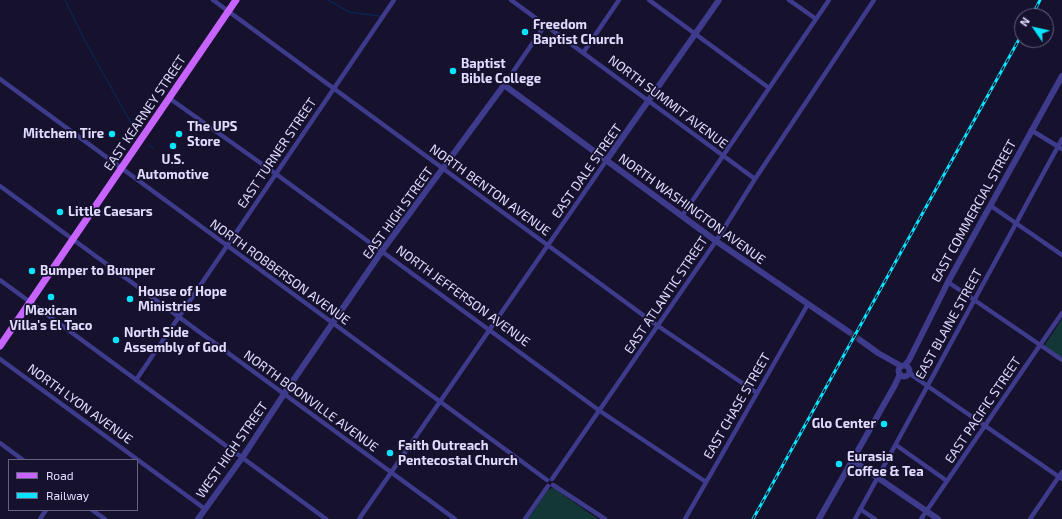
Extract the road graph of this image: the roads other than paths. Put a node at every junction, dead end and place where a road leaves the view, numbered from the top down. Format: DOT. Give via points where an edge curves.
graph roads {
  1 [pos="214,0"];
  2 [pos="236,0"];
  3 [pos="394,0"];
  4 [pos="511,0"];
  5 [pos="619,0"];
  6 [pos="649,0"];
  7 [pos="719,0"];
  8 [pos="789,0"];
  9 [pos="830,0"];
  10 [pos="874,0"];
  11 [pos="518,2"];
  12 [pos="229,11"];
  13 [pos="816,19"];
  14 [pos="545,25"];
  15 [pos="696,34"];
  16 [pos="583,53"];
  17 [pos="1062,76"];
  18 [pos="0,79"];
  19 [pos="1060,84"];
  20 [pos="504,85"];
  21 [pos="769,88"];
  22 [pos="334,89"];
  23 [pos="169,98"];
  24 [pos="649,101"];
  25 [pos="1032,130"];
  26 [pos="1062,139"];
  27 [pos="1060,148"];
  28 [pos="723,157"];
  29 [pos="606,161"];
  30 [pos="122,168"];
  31 [pos="443,169"];
  32 [pos="276,174"];
  33 [pos="755,179"];
  34 [pos="0,186"];
  35 [pos="991,206"];
  36 [pos="682,216"];
  37 [pos="1016,223"];
  38 [pos="73,239"];
  39 [pos="716,241"];
  40 [pos="227,246"];
  41 [pos="548,246"];
  42 [pos="382,252"];
  43 [pos="1062,255"];
  44 [pos="0,280"];
  45 [pos="948,282"];
  46 [pos="974,300"];
  47 [pos="30,302"];
  48 [pos="808,304"];
  49 [pos="1062,313"];
  50 [pos="178,317"];
  51 [pos="332,324"];
  52 [pos="658,326"];
  53 [pos="490,330"];
  54 [pos="849,332"];
  55 [pos="860,340"];
  56 [pos="1040,345"];
  57 [pos="0,346"];
  58 [pos="0,359"];
  59 [pos="1062,360"];
  60 [pos="904,371"];
  61 [pos="136,380"];
  62 [pos="927,386"];
  63 [pos="757,393"];
  64 [pos="284,394"];
  65 [pos="440,402"];
  66 [pos="600,411"];
  67 [pos="984,425"];
  68 [pos="0,443"];
  69 [pos="896,445"];
  70 [pos="242,458"];
  71 [pos="22,459"];
  72 [pos="137,459"];
  73 [pos="138,460"];
  74 [pos="852,460"];
  75 [pos="1062,472"];
  76 [pos="392,473"];
  77 [pos="878,477"];
  78 [pos="1060,478"];
  79 [pos="947,481"];
  80 [pos="706,482"];
  81 [pos="550,483"];
  82 [pos="205,509"];
  83 [pos="860,509"];
  84 [pos="93,511"];
  85 [pos="927,511"];
  86 [pos="105,519"];
  87 [pos="198,519"];
  88 [pos="326,519"];
  89 [pos="359,519"];
  90 [pos="455,519"];
  91 [pos="525,519"];
  92 [pos="603,519"];
  93 [pos="686,519"];
  94 [pos="819,519"];
  95 [pos="855,519"];
  96 [pos="875,519"];
  97 [pos="921,519"];
  98 [pos="938,519"];
  99 [pos="1030,519"];
  1 -- 12 [label="street, NORTH BENTON AVENUE"];
  2 -- 12 [label="main road, EAST KEARNEY STREET"];
  3 -- 22 [label="street, EAST TURNER STREET"];
  4 -- 11 [label="street, NORTH SUMMIT AVENUE"];
  5 -- 16 [label="street"];
  6 -- 15 [label="street"];
  7 -- 15 [label="street, EAST DALE STREET"];
  8 -- 13 [label="street"];
  9 -- 13 [label="street"];
  10 -- 33 [label="street, EAST ATLANTIC STREET"];
  11 -- 14 [label="street, NORTH SUMMIT AVENUE"];
  12 -- 22 [label="street, NORTH BENTON AVENUE"];
  12 -- 23 [label="main road, EAST KEARNEY STREET"];
  13 -- 21 [label="street"];
  14 -- 16 [label="street, NORTH SUMMIT AVENUE"];
  14 -- 20 [label="street, EAST HIGH STREET"];
  15 -- 21 [label="street"];
  15 -- 24 [label="street, EAST DALE STREET"];
  16 -- 24 [label="street, NORTH SUMMIT AVENUE"];
  17 -- 19 [label="street, EAST COMMERCIAL STREET"];
  18 -- 30 [label="street, NORTH ROBBERSON AVENUE"];
  19 -- 25 [label="street, EAST COMMERCIAL STREET"];
  20 -- 29 [label="street, NORTH WASHINGTON AVENUE"];
  20 -- 31 [label="street, EAST HIGH STREET"];
  21 -- 28 [label="street"];
  22 -- 31 [label="street, NORTH BENTON AVENUE"];
  22 -- 32 [label="street, EAST TURNER STREET"];
  23 -- 30 [label="main road, EAST KEARNEY STREET"];
  23 -- 32 [label="street, NORTH JEFFERSON AVENUE"];
  24 -- 28 [label="street, NORTH SUMMIT AVENUE"];
  24 -- 29 [label="street, EAST DALE STREET"];
  25 -- 27 [label="street"];
  25 -- 35 [label="street, EAST COMMERCIAL STREET"];
  26 -- 27 [label="street, EAST BLAINE STREET"];
  27 -- 37 [label="street, EAST BLAINE STREET"];
  28 -- 33 [label="street, NORTH SUMMIT AVENUE"];
  28 -- 36 [label="street"];
  29 -- 36 [label="street, NORTH WASHINGTON AVENUE"];
  29 -- 41 [label="street, EAST DALE STREET"];
  30 -- 38 [label="main road, EAST KEARNEY STREET"];
  30 -- 40 [label="street, NORTH ROBBERSON AVENUE"];
  31 -- 41 [label="street, NORTH BENTON AVENUE"];
  31 -- 42 [label="street, EAST HIGH STREET"];
  32 -- 40 [label="street, EAST TURNER STREET"];
  32 -- 42 [label="street, NORTH JEFFERSON AVENUE"];
  33 -- 39 [label="street, EAST ATLANTIC STREET"];
  34 -- 38 [label="street, NORTH BOONVILLE AVENUE"];
  35 -- 37 [label="street"];
  35 -- 45 [label="street, EAST COMMERCIAL STREET"];
  36 -- 39 [label="street, NORTH WASHINGTON AVENUE"];
  37 -- 43 [label="street"];
  37 -- 46 [label="street, EAST BLAINE STREET"];
  38 -- 47 [label="main road, EAST KEARNEY STREET"];
  38 -- 50 [label="street, NORTH BOONVILLE AVENUE"];
  39 -- 48 [label="street, NORTH WASHINGTON AVENUE"];
  39 -- 52 [label="street, EAST ATLANTIC STREET"];
  40 -- 50 [label="street, EAST TURNER STREET"];
  40 -- 51 [label="street, NORTH ROBBERSON AVENUE"];
  41 -- 52 [label="street, NORTH BENTON AVENUE"];
  41 -- 53 [label="street, EAST DALE STREET"];
  42 -- 51 [label="street, EAST HIGH STREET"];
  42 -- 53 [label="street, NORTH JEFFERSON AVENUE"];
  44 -- 47 [label="street"];
  45 -- 46 [label="street"];
  45 -- 60 [label="street, EAST COMMERCIAL STREET"];
  46 -- 56 [label="street"];
  46 -- 62 [label="street, EAST BLAINE STREET"];
  47 -- 57 [label="main road, EAST KEARNEY STREET"];
  47 -- 61 [label="street"];
  48 -- 54 [label="street, NORTH WASHINGTON AVENUE"];
  48 -- 63 [label="street, EAST CHASE STREET"];
  49 -- 56 [label="street, EAST PACIFIC STREET"];
  50 -- 61 [label="street, EAST TURNER STREET"];
  50 -- 64 [label="street, NORTH BOONVILLE AVENUE"];
  51 -- 64 [label="street, EAST HIGH STREET"];
  51 -- 65 [label="street, NORTH ROBBERSON AVENUE"];
  52 -- 63 [label="street, NORTH BENTON AVENUE"];
  52 -- 66 [label="street, EAST ATLANTIC STREET"];
  53 -- 65 [label="street, EAST DALE STREET"];
  53 -- 66 [label="street, NORTH JEFFERSON AVENUE"];
  55 -- 60 [label="street"];
  56 -- 59 [label="street"];
  56 -- 67 [label="street, EAST PACIFIC STREET"];
  58 -- 72 [label="street, NORTH LYON AVENUE"];
  60 -- 62 [label="street"];
  60 -- 74 [label="street, EAST COMMERCIAL STREET"];
  61 -- 70 [label="street"];
  62 -- 67 [label="street"];
  62 -- 69 [label="street, EAST BLAINE STREET"];
  63 -- 80 [label="street, EAST CHASE STREET"];
  64 -- 70 [label="street, WEST HIGH STREET"];
  64 -- 76 [label="street, NORTH BOONVILLE AVENUE"];
  65 -- 76 [label="street, EAST DALE STREET"];
  65 -- 81 [label="street, NORTH ROBBERSON AVENUE"];
  66 -- 80 [label="street, NORTH JEFFERSON AVENUE"];
  66 -- 81 [label="street, EAST ATLANTIC STREET"];
  67 -- 78 [label="street"];
  67 -- 79 [label="street, EAST PACIFIC STREET"];
  68 -- 71 [label="street"];
  69 -- 77 [label="street, EAST BLAINE STREET"];
  69 -- 79 [label="street"];
  70 -- 82 [label="street, WEST HIGH STREET"];
  70 -- 88 [label="street"];
  73 -- 82 [label="street, NORTH LYON AVENUE"];
  74 -- 77 [label="street"];
  74 -- 94 [label="street, EAST COMMERCIAL STREET"];
  75 -- 78 [label="street"];
  76 -- 89 [label="street, EAST DALE STREET"];
  76 -- 90 [label="street, NORTH BOONVILLE AVENUE"];
  77 -- 83 [label="street, EAST BLAINE STREET"];
  77 -- 85 [label="street"];
  78 -- 99 [label="street"];
  79 -- 85 [label="street, EAST PACIFIC STREET"];
  80 -- 93 [label="street, EAST CHASE STREET"];
  81 -- 91 [label="street, EAST ATLANTIC STREET"];
  81 -- 92 [label="street, NORTH ROBBERSON AVENUE"];
  82 -- 87 [label="street, WEST HIGH STREET"];
  83 -- 95 [label="street, EAST BLAINE STREET"];
  83 -- 96 [label="street"];
  84 -- 86 [label="street"];
  85 -- 97 [label="street, EAST PACIFIC STREET"];
  85 -- 98 [label="street"];
}
